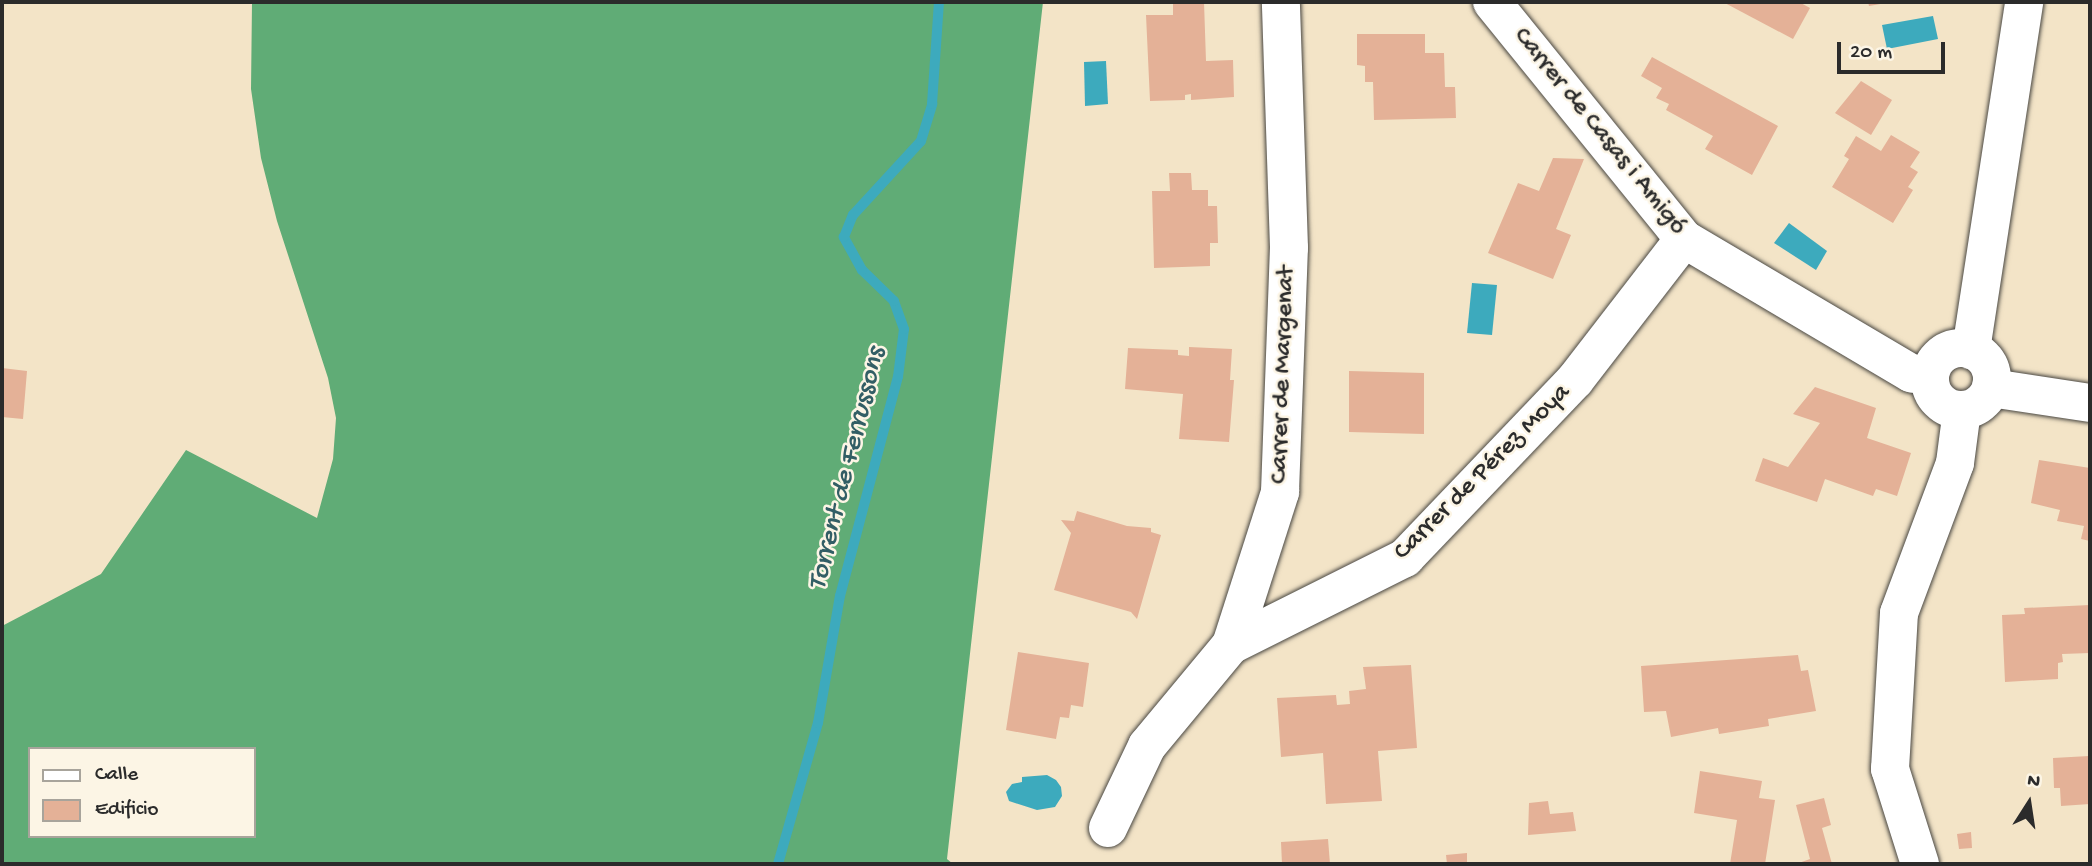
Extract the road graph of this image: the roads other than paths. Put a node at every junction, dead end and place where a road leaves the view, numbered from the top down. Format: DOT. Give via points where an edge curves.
graph roads {
  1 [pos="1281,2"];
  2 [pos="1493,2"];
  3 [pos="2024,2"];
  4 [pos="1684,239"];
  5 [pos="1971,350"];
  6 [pos="1930,377"];
  7 [pos="1976,399"];
  8 [pos="2090,403"];
  9 [pos="1231,645"];
  10 [pos="1108,828"];
  11 [pos="1920,864"];
  1 -- 9 [label="street, Carrer de Margenat" via="1289,248 1280,492"];
  2 -- 4 [label="street, Carrer de Casas i Amigó"];
  3 -- 5 [label="street"];
  4 -- 6 [label="street, Carrer de Casas i Amigó" via="1911,373"];
  4 -- 9 [label="street, Carrer de Pérez Moya" via="1575,380 1405,558"];
  5 -- 6 [label="street" via="1959,348 1941,355"];
  5 -- 7 [label="street" via="1989,365"];
  6 -- 7 [label="street" via="1938,400 1949,408"];
  7 -- 8 [label="street"];
  7 -- 11 [label="street" via="1899,613 1890,769"];
  9 -- 10 [label="street, Carrer de Margenat" via="1147,746"];
}
